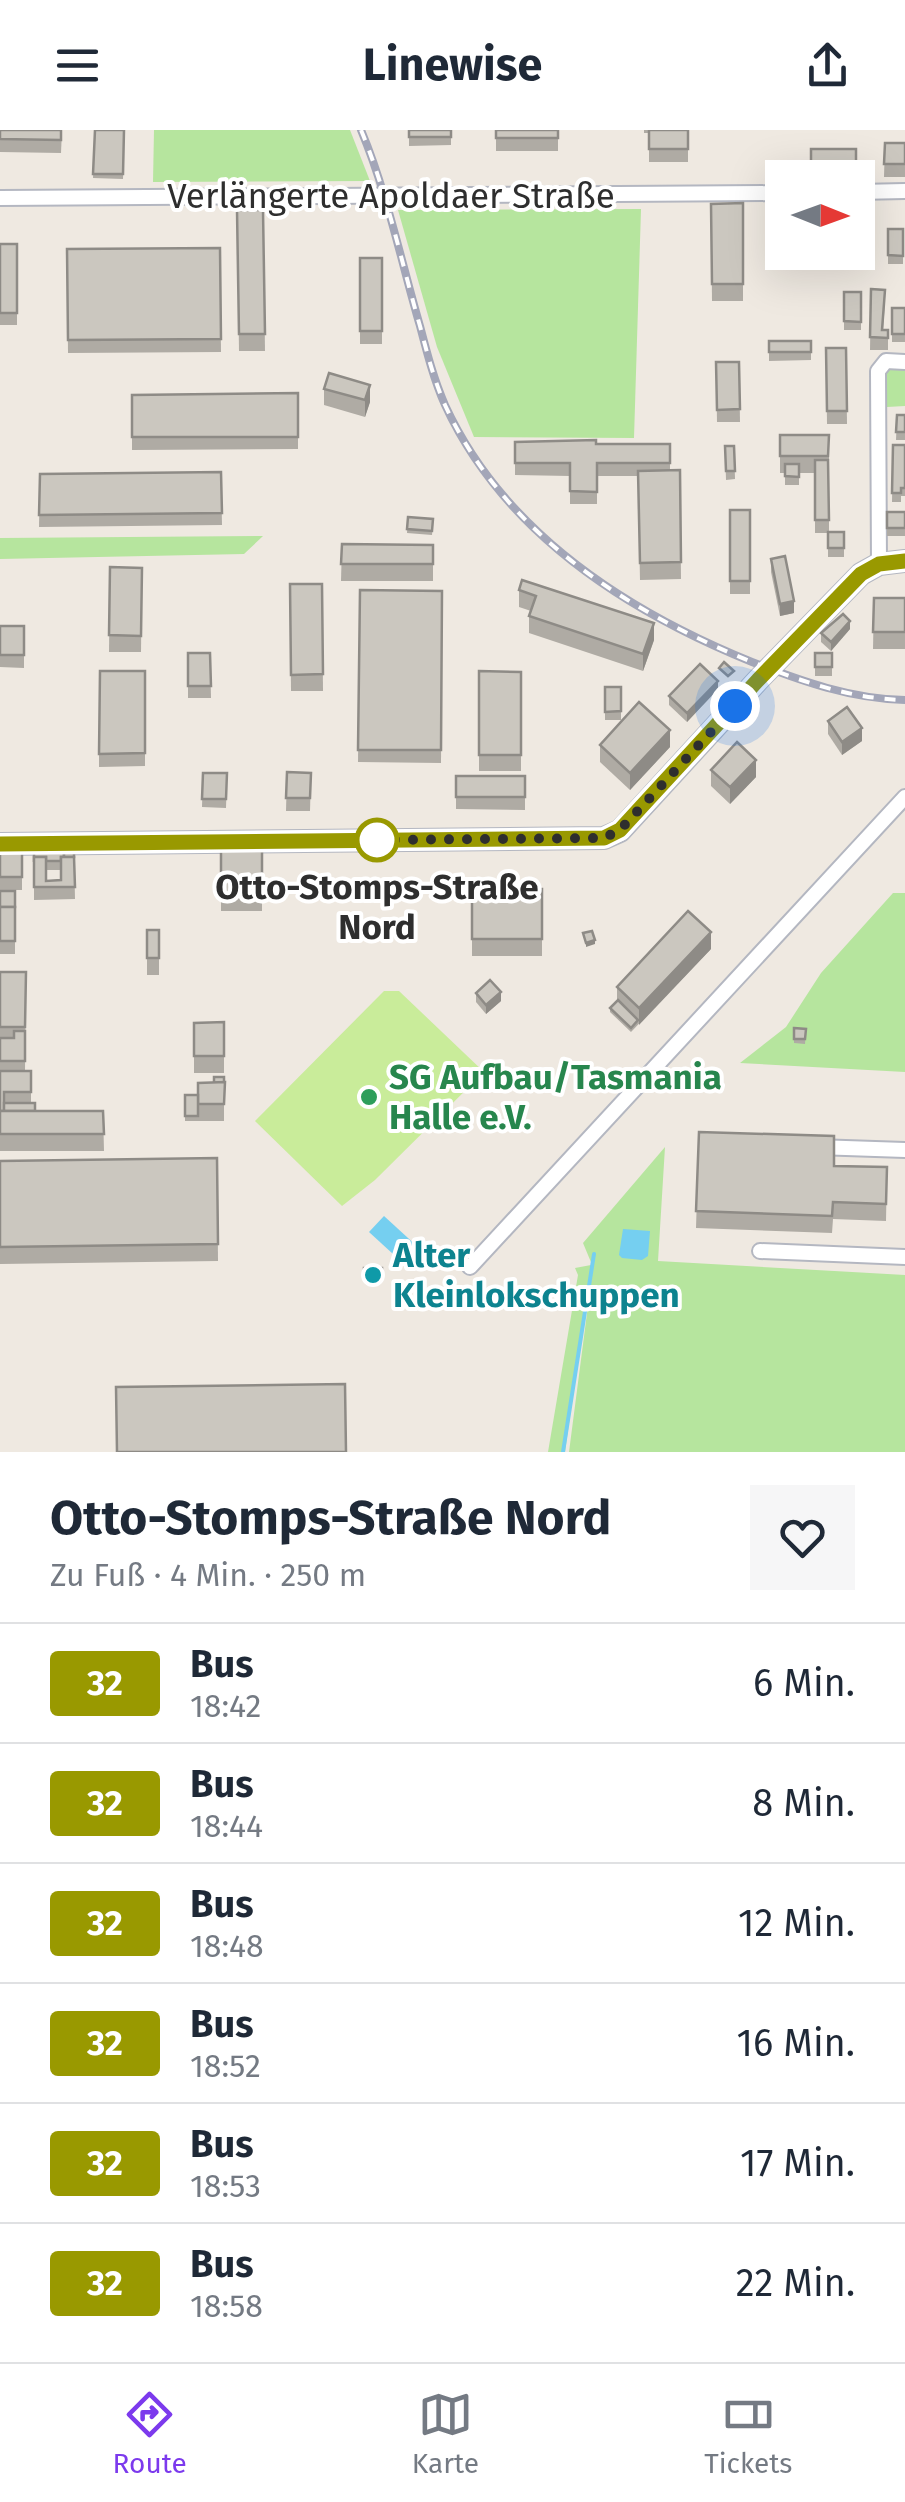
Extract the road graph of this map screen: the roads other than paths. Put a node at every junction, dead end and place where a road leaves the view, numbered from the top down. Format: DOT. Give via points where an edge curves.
graph roads {
  1 [pos="905,191"];
  2 [pos="875,192"];
  3 [pos="765,193"];
  4 [pos="0,198"];
  5 [pos="905,362"];
  6 [pos="905,561"];
  7 [pos="879,564"];
  8 [pos="905,796"];
  9 [pos="0,844"];
  10 [pos="808,1147"];
  11 [pos="905,1150"];
  12 [pos="760,1251"];
  13 [pos="905,1257"];
  14 [pos="470,1267"];
  1 -- 2 [label="street"];
  3 -- 4 [label="street, Verlängerte Apoldaer Straße"];
  5 -- 7 [label="street" via="886,362 878,371"];
  6 -- 7 [label="street"];
  7 -- 9 [label="street" via="830,604 620,830 604,838"];
  8 -- 14 [label="street"];
  10 -- 11 [label="street"];
  12 -- 13 [label="street"];
}
